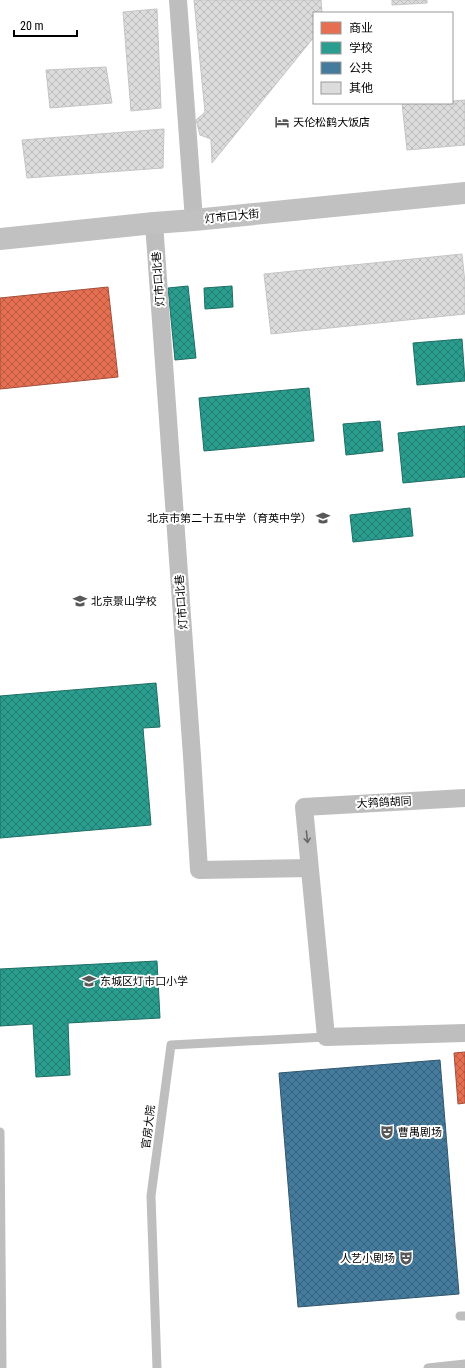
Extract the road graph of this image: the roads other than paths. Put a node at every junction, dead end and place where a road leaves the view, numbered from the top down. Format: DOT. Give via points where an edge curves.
graph roads {
  1 [pos="178,0"];
  2 [pos="465,193"];
  3 [pos="194,220"];
  4 [pos="154,223"];
  5 [pos="0,239"];
  6 [pos="465,798"];
  7 [pos="310,868"];
  8 [pos="465,1033"];
  9 [pos="326,1037"];
  10 [pos="0,1132"];
  11 [pos="465,1364"];
  12 [pos="2,1368"];
  13 [pos="157,1368"];
  14 [pos="428,1368"];
  1 -- 3 [label="street"];
  2 -- 3 [label="street, 灯市口大街"];
  3 -- 4 [label="street, 灯市口大街"];
  4 -- 5 [label="street, 灯市口大街"];
  4 -- 7 [label="street, 灯市口北巷" via="199,870"];
  6 -- 7 [label="street, 大鹁鸽胡同, one-way" via="304,807"];
  7 -- 9 [label="street"];
  8 -- 9 [label="street"];
  9 -- 13 [label="lane, 官房大院" via="171,1045 151,1196"];
  10 -- 12 [label="lane"];
  11 -- 14 [label="lane"];
}
